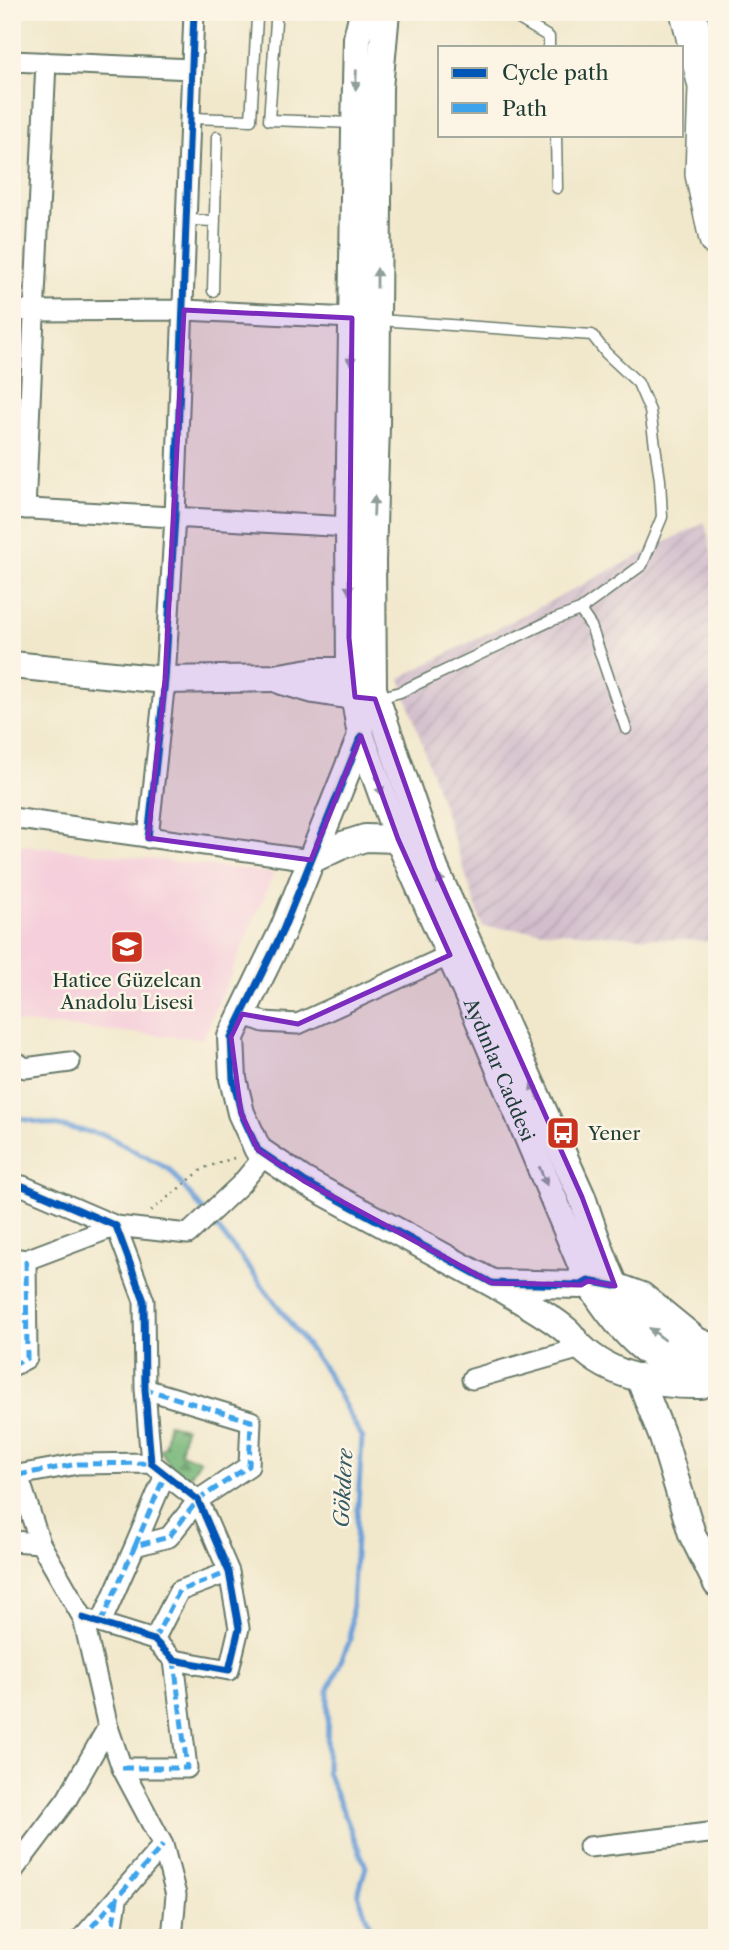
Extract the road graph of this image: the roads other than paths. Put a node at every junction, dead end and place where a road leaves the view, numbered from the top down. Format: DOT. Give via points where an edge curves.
graph roads {
  1 [pos="194,12"];
  2 [pos="363,12"];
  3 [pos="386,12"];
  4 [pos="507,12"];
  5 [pos="688,12"];
  6 [pos="257,18"];
  7 [pos="276,21"];
  8 [pos="550,46"];
  9 [pos="12,61"];
  10 [pos="46,62"];
  11 [pos="192,69"];
  12 [pos="706,88"];
  13 [pos="191,118"];
  14 [pos="355,123"];
  15 [pos="717,133"];
  16 [pos="556,136"];
  17 [pos="218,137"];
  18 [pos="557,188"];
  19 [pos="187,220"];
  20 [pos="215,221"];
  21 [pos="717,239"];
  22 [pos="213,291"];
  23 [pos="12,310"];
  24 [pos="184,310"];
  25 [pos="34,312"];
  26 [pos="364,319"];
  27 [pos="19,508"];
  28 [pos="175,516"];
  29 [pos="349,527"];
  30 [pos="580,610"];
  31 [pos="12,665"];
  32 [pos="362,671"];
  33 [pos="274,678"];
  34 [pos="165,680"];
  35 [pos="365,698"];
  36 [pos="626,729"];
  37 [pos="362,736"];
  38 [pos="12,818"];
  39 [pos="148,838"];
  40 [pos="398,839"];
  41 [pos="311,860"];
  42 [pos="450,955"];
  43 [pos="242,1014"];
  44 [pos="12,1059"];
  45 [pos="70,1062"];
  46 [pos="262,1152"];
  47 [pos="12,1187"];
  48 [pos="116,1226"];
  49 [pos="19,1259"];
  50 [pos="492,1283"];
  51 [pos="584,1283"];
  52 [pos="615,1286"];
  53 [pos="574,1339"];
  54 [pos="717,1349"];
  55 [pos="12,1366"];
  56 [pos="639,1377"];
  57 [pos="716,1378"];
  58 [pos="472,1379"];
  59 [pos="145,1389"];
  60 [pos="158,1469"];
  61 [pos="15,1473"];
  62 [pos="198,1500"];
  63 [pos="12,1541"];
  64 [pos="40,1543"];
  65 [pos="135,1546"];
  66 [pos="229,1572"];
  67 [pos="717,1584"];
  68 [pos="92,1620"];
  69 [pos="154,1640"];
  70 [pos="174,1660"];
  71 [pos="108,1727"];
  72 [pos="122,1768"];
  73 [pos="717,1832"];
  74 [pos="163,1845"];
  75 [pos="589,1847"];
  76 [pos="12,1872"];
  77 [pos="117,1899"];
  78 [pos="82,1938"];
  79 [pos="111,1938"];
  80 [pos="172,1938"];
  1 -- 11 [label="street"];
  2 -- 14 [label="main road, one-way"];
  26 -- 3 [label="main road, one-way"];
  4 -- 8 [label="lane" via="549,37"];
  5 -- 12 [label="highway"];
  6 -- 13 [label="lane" via="251,120"];
  7 -- 14 [label="lane" via="269,120"];
  9 -- 10 [label="street"];
  10 -- 11 [label="street"];
  10 -- 25 [label="street"];
  11 -- 13 [label="street"];
  12 -- 15 [label="highway"];
  12 -- 21 [label="highway" via="703,174"];
  13 -- 19 [label="street"];
  14 -- 26 [label="main road"];
  16 -- 18 [label="lane"];
  17 -- 20 [label="lane"];
  19 -- 20 [label="lane"];
  19 -- 24 [label="street"];
  20 -- 22 [label="lane"];
  23 -- 25 [label="street"];
  24 -- 25 [label="street"];
  24 -- 26 [label="street"];
  24 -- 28 [label="street"];
  25 -- 27 [label="street"];
  26 -- 29 [label="main road, one-way"];
  26 -- 30 [label="lane" via="592,335 638,383 650,411 662,517 642,565"];
  32 -- 26 [label="main road, one-way" via="372,561"];
  27 -- 28 [label="street"];
  28 -- 29 [label="street"];
  28 -- 34 [label="street"];
  29 -- 32 [label="main road, one-way"];
  30 -- 35 [label="lane" via="400,692"];
  30 -- 36 [label="lane" via="591,626"];
  31 -- 34 [label="main road"];
  32 -- 33 [label="main road" via="316,671"];
  32 -- 35 [label="main road"];
  33 -- 34 [label="main road"];
  33 -- 35 [label="main road"];
  34 -- 39 [label="street"];
  35 -- 37 [label="main road, Aydınlar Caddesi"];
  52 -- 35 [label="main road, Aydınlar Caddesi, one-way" via="582,1197 435,869"];
  37 -- 40 [label="main road, Aydınlar Caddesi, one-way"];
  37 -- 41 [label="main road"];
  38 -- 39 [label="street"];
  39 -- 41 [label="street"];
  40 -- 41 [label="main road" via="365,838"];
  40 -- 42 [label="main road, Aydınlar Caddesi"];
  41 -- 43 [label="main road"];
  42 -- 43 [label="street" via="298,1024 264,1022"];
  42 -- 51 [label="main road, Aydınlar Caddesi, one-way"];
  43 -- 46 [label="main road" via="231,1037 233,1079 241,1113"];
  44 -- 45 [label="street" via="26,1068"];
  46 -- 48 [label="street" via="240,1185 188,1234"];
  46 -- 50 [label="main road" via="304,1181"];
  47 -- 48 [label="street" via="23,1186"];
  48 -- 49 [label="street"];
  48 -- 59 [label="street" via="144,1301"];
  49 -- 55 [label="street" via="27,1358"];
  50 -- 51 [label="main road"];
  50 -- 53 [label="main road"];
  51 -- 52 [label="main road"];
  51 -- 53 [label="main road" via="568,1310"];
  51 -- 57 [label="main road, Aydınlar Caddesi" via="628,1337 649,1355 680,1371"];
  52 -- 54 [label="main road" via="642,1296 697,1341"];
  57 -- 52 [label="main road, Aydınlar Caddesi, one-way" via="627,1310"];
  53 -- 56 [label="main road" via="599,1361"];
  53 -- 58 [label="street"];
  56 -- 57 [label="main road" via="674,1386"];
  56 -- 67 [label="main road" via="692,1534"];
  59 -- 60 [label="street"];
  59 -- 62 [label="street" via="251,1421 249,1466"];
  60 -- 61 [label="street" via="78,1464"];
  60 -- 62 [label="street"];
  60 -- 65 [label="street"];
  61 -- 64 [label="street"];
  62 -- 65 [label="street" via="169,1537"];
  62 -- 66 [label="street"];
  63 -- 64 [label="street"];
  64 -- 68 [label="street"];
  65 -- 68 [label="street"];
  66 -- 69 [label="street" via="179,1591"];
  66 -- 70 [label="street" via="239,1628 229,1670"];
  68 -- 69 [label="street"];
  68 -- 71 [label="street"];
  69 -- 70 [label="street"];
  70 -- 72 [label="street" via="187,1768"];
  71 -- 72 [label="street"];
  71 -- 76 [label="street" via="67,1799"];
  72 -- 74 [label="street"];
  73 -- 75 [label="street"];
  74 -- 77 [label="street"];
  74 -- 80 [label="street" via="176,1895"];
  77 -- 78 [label="street"];
  77 -- 79 [label="street"];
}
